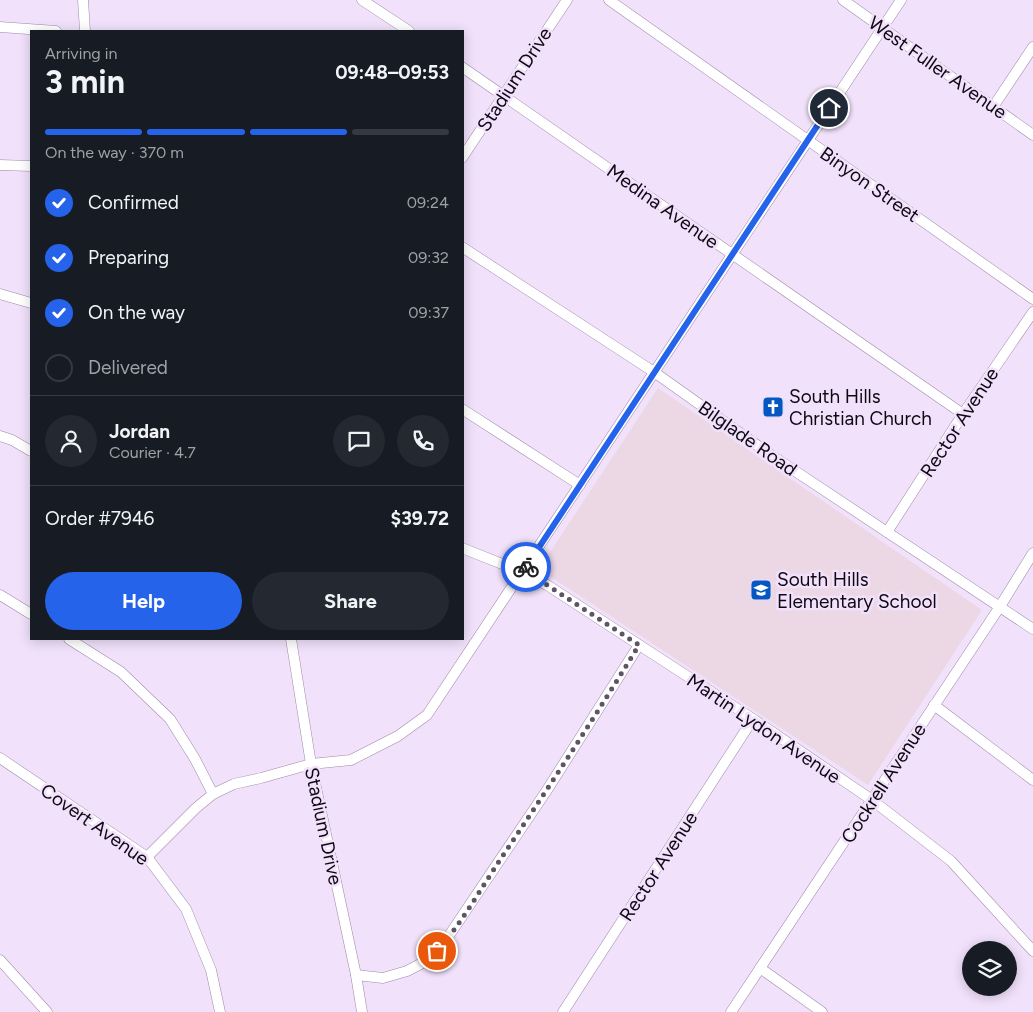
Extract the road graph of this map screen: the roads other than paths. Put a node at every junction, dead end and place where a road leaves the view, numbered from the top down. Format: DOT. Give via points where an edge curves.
graph roads {
  1 [pos="82,0"];
  2 [pos="362,0"];
  3 [pos="566,0"];
  4 [pos="609,0"];
  5 [pos="843,0"];
  6 [pos="901,0"];
  7 [pos="0,27"];
  8 [pos="883,28"];
  9 [pos="42,30"];
  10 [pos="85,30"];
  11 [pos="407,30"];
  12 [pos="1033,47"];
  13 [pos="464,68"];
  14 [pos="504,94"];
  15 [pos="993,107"];
  16 [pos="1033,135"];
  17 [pos="808,141"];
  18 [pos="464,155"];
  19 [pos="0,165"];
  20 [pos="30,166"];
  21 [pos="464,248"];
  22 [pos="732,254"];
  23 [pos="0,294"];
  24 [pos="1033,299"];
  25 [pos="30,303"];
  26 [pos="1033,312"];
  27 [pos="654,372"];
  28 [pos="464,410"];
  29 [pos="963,414"];
  30 [pos="0,436"];
  31 [pos="30,450"];
  32 [pos="580,485"];
  33 [pos="888,532"];
  34 [pos="464,549"];
  35 [pos="1033,553"];
  36 [pos="522,572"];
  37 [pos="0,595"];
  38 [pos="999,608"];
  39 [pos="30,613"];
  40 [pos="1033,630"];
  41 [pos="71,640"];
  42 [pos="291,640"];
  43 [pos="639,645"];
  44 [pos="934,705"];
  45 [pos="753,719"];
  46 [pos="0,758"];
  47 [pos="311,764"];
  48 [pos="1033,780"];
  49 [pos="214,794"];
  50 [pos="872,800"];
  51 [pos="147,857"];
  52 [pos="1033,952"];
  53 [pos="0,960"];
  54 [pos="760,968"];
  55 [pos="356,975"];
  56 [pos="47,1012"];
  57 [pos="220,1012"];
  58 [pos="362,1012"];
  59 [pos="563,1012"];
  60 [pos="731,1012"];
  61 [pos="822,1012"];
  1 -- 10 [label="street"];
  2 -- 11 [label="street"];
  3 -- 14 [label="street, Stadium Drive"];
  4 -- 17 [label="street, Binyon Street"];
  5 -- 8 [label="street, West Fuller Avenue"];
  6 -- 8 [label="street"];
  7 -- 9 [label="street"];
  8 -- 15 [label="street, West Fuller Avenue"];
  8 -- 17 [label="street"];
  12 -- 15 [label="street"];
  13 -- 14 [label="street, Medina Avenue"];
  14 -- 18 [label="street, Stadium Drive"];
  14 -- 22 [label="street, Medina Avenue"];
  15 -- 16 [label="street, West Fuller Avenue"];
  17 -- 22 [label="street"];
  17 -- 24 [label="street, Binyon Street"];
  19 -- 20 [label="street"];
  21 -- 27 [label="street, Bilglade Road"];
  22 -- 27 [label="street"];
  22 -- 29 [label="street, Medina Avenue"];
  23 -- 25 [label="street"];
  26 -- 29 [label="street, Rector Avenue"];
  27 -- 32 [label="street"];
  27 -- 33 [label="street, Bilglade Road"];
  28 -- 32 [label="street"];
  29 -- 33 [label="street, Rector Avenue"];
  30 -- 31 [label="street"];
  32 -- 36 [label="street"];
  33 -- 38 [label="street, Bilglade Road"];
  34 -- 36 [label="street, Martin Lydon Avenue"];
  35 -- 38 [label="street, Cockrell Avenue"];
  36 -- 43 [label="street, Martin Lydon Avenue"];
  36 -- 47 [label="street" via="427,715 398,736 351,760"];
  37 -- 39 [label="street"];
  38 -- 40 [label="street, Bilglade Road"];
  38 -- 44 [label="street, Cockrell Avenue"];
  41 -- 49 [label="street" via="120,672 170,719"];
  42 -- 47 [label="street, Stadium Drive"];
  43 -- 45 [label="street, Martin Lydon Avenue"];
  43 -- 55 [label="street" via="558,774 444,944 430,959 407,971 383,978"];
  44 -- 48 [label="street"];
  44 -- 50 [label="street, Cockrell Avenue"];
  45 -- 50 [label="street, Martin Lydon Avenue"];
  45 -- 59 [label="street, Rector Avenue"];
  46 -- 51 [label="street, Covert Avenue"];
  47 -- 49 [label="street" via="234,784"];
  47 -- 55 [label="street, Stadium Drive"];
  49 -- 51 [label="street"];
  50 -- 52 [label="street, Martin Lydon Avenue" via="951,861"];
  50 -- 54 [label="street, Cockrell Avenue"];
  51 -- 57 [label="street, Covert Avenue" via="186,909 211,970"];
  53 -- 56 [label="street"];
  54 -- 60 [label="street, Cockrell Avenue"];
  54 -- 61 [label="street"];
  55 -- 58 [label="street, Stadium Drive"];
}
